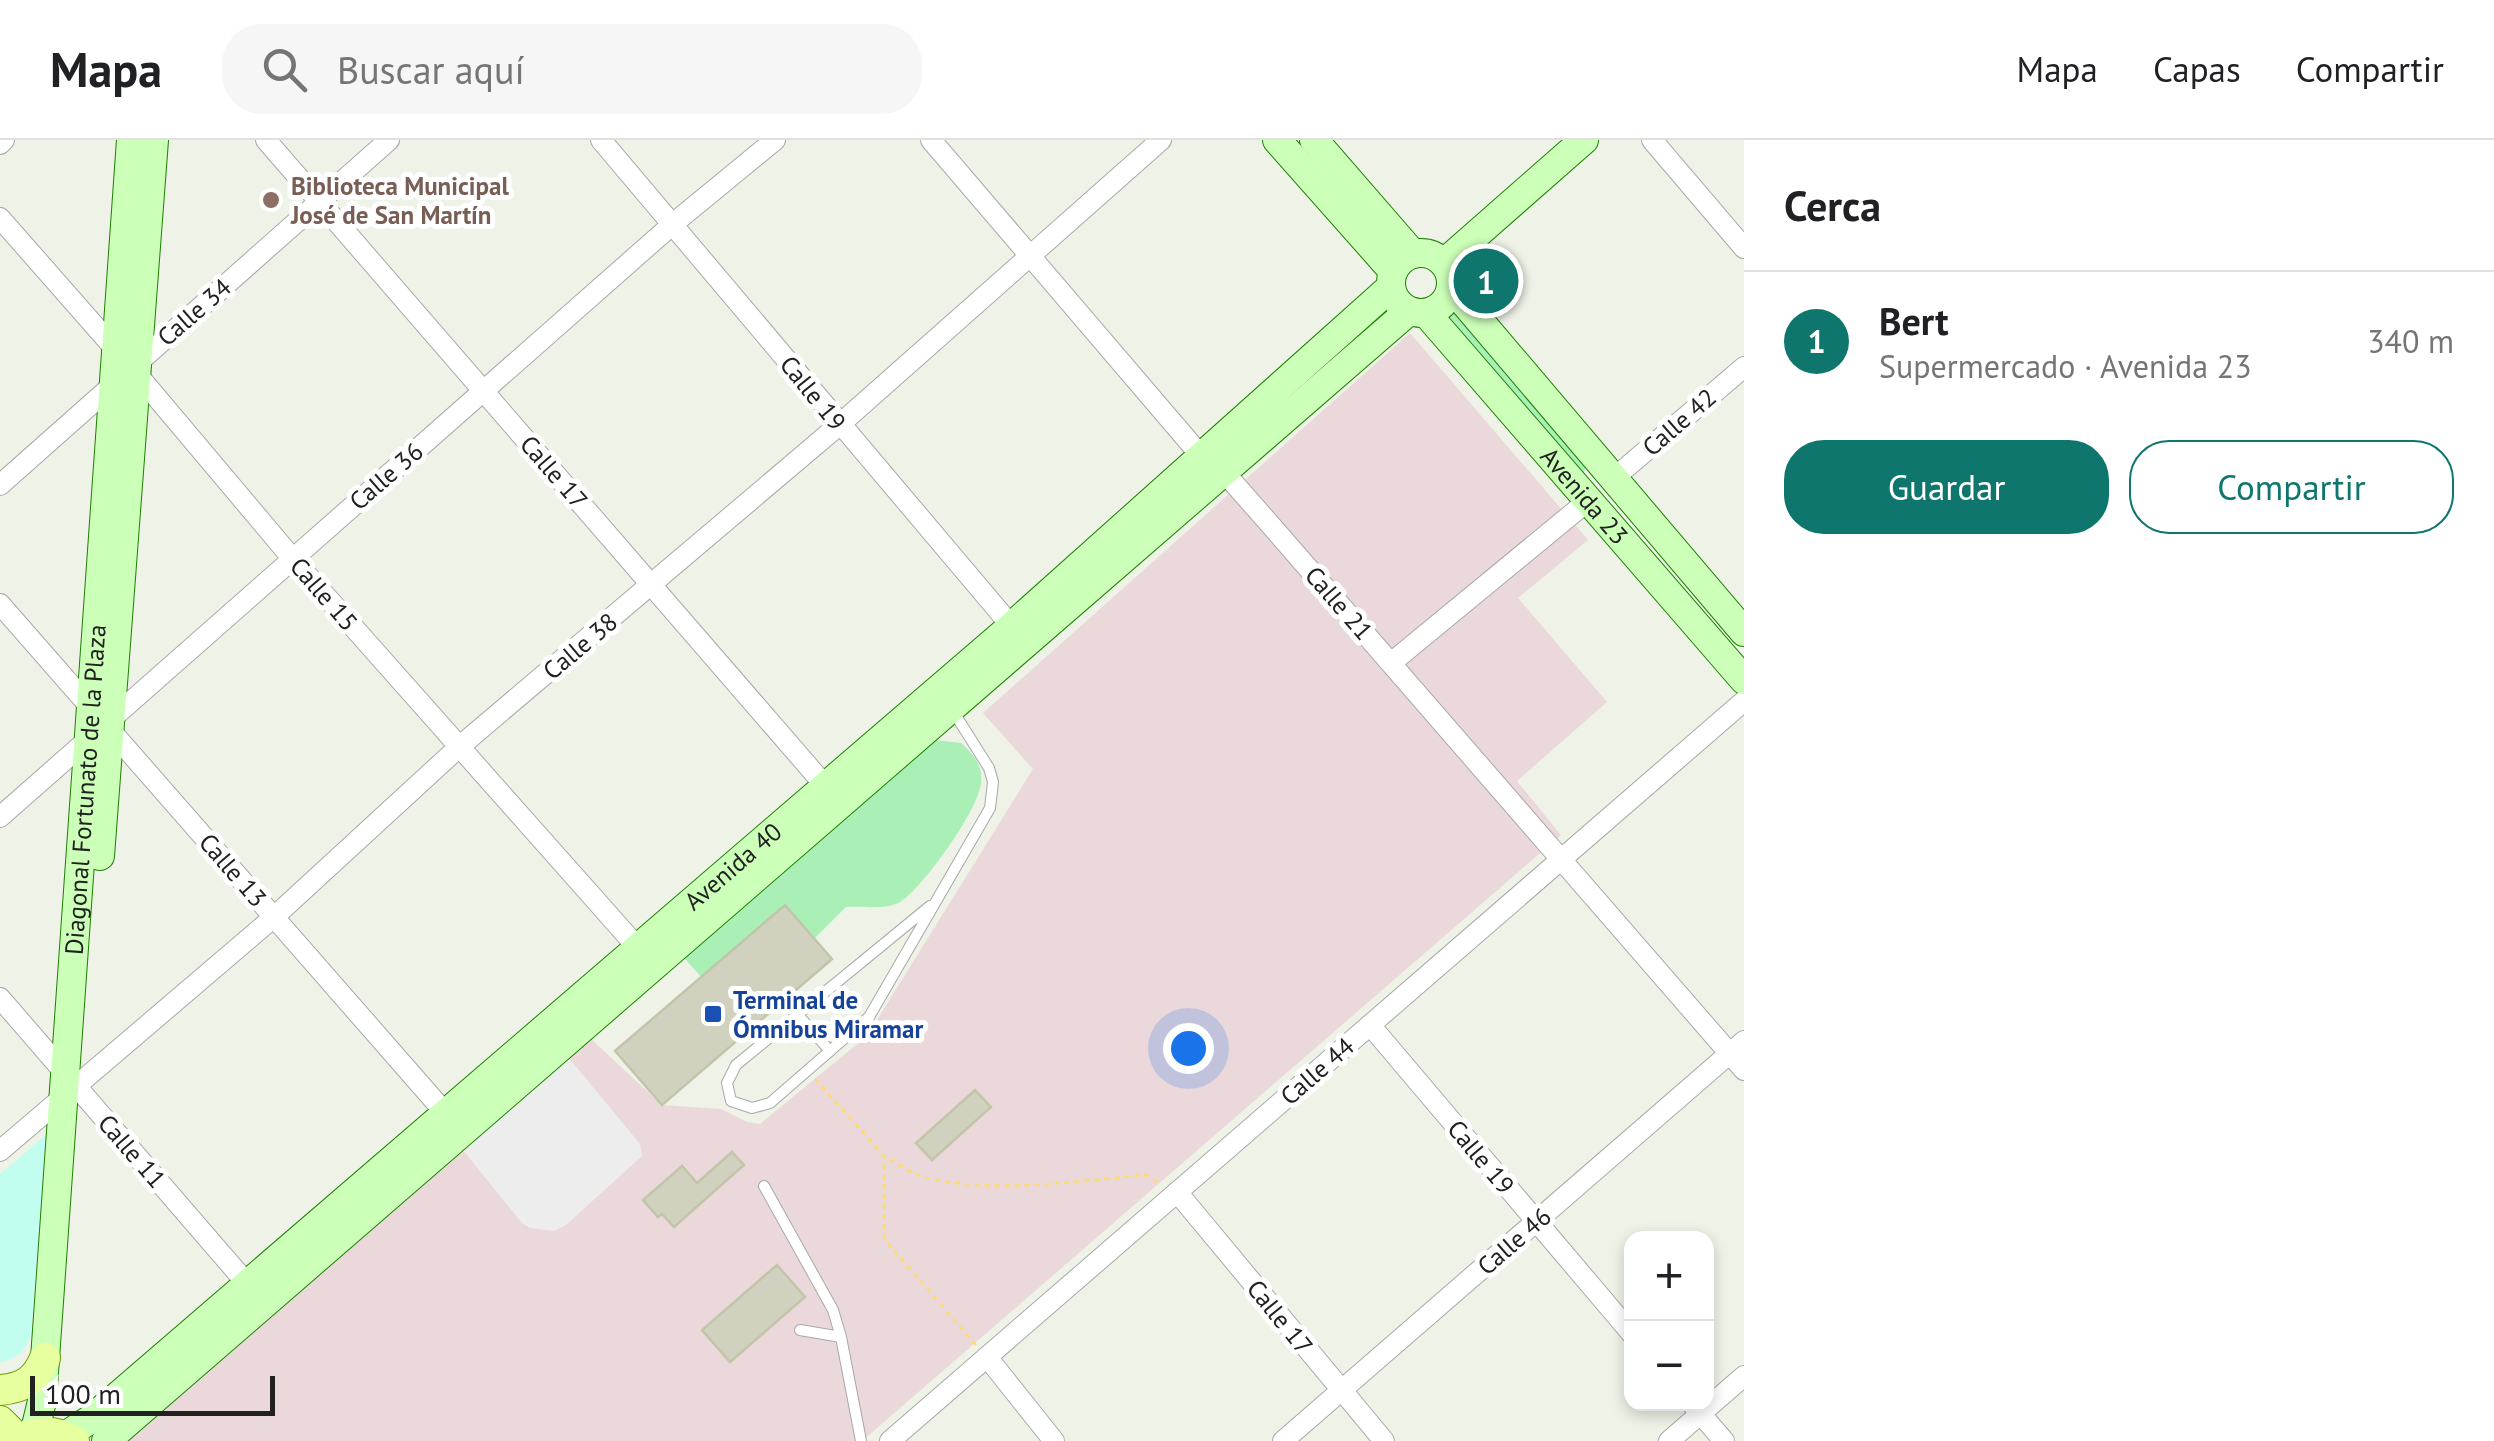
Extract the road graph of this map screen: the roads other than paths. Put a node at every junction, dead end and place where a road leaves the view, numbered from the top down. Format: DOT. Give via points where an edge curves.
graph roads {
  1 [pos="131,140"];
  2 [pos="154,140"];
  3 [pos="266,140"];
  4 [pos="389,140"];
  5 [pos="601,140"];
  6 [pos="775,140"];
  7 [pos="931,140"];
  8 [pos="1161,140"];
  9 [pos="1277,140"];
  10 [pos="1314,140"];
  11 [pos="1584,140"];
  12 [pos="1652,140"];
  13 [pos="319,202"];
  14 [pos="0,218"];
  15 [pos="674,223"];
  16 [pos="1744,248"];
  17 [pos="1028,254"];
  18 [pos="1399,270"];
  19 [pos="1447,275"];
  20 [pos="1417,312"];
  21 [pos="1744,366"];
  22 [pos="128,367"];
  23 [pos="484,392"];
  24 [pos="839,425"];
  25 [pos="1213,464"];
  26 [pos="1614,478"];
  27 [pos="0,485"];
  28 [pos="1589,500"];
  29 [pos="292,558"];
  30 [pos="652,586"];
  31 [pos="0,604"];
  32 [pos="1744,632"];
  33 [pos="1019,636"];
  34 [pos="1391,663"];
  35 [pos="1744,680"];
  36 [pos="944,700"];
  37 [pos="1744,701"];
  38 [pos="102,725"];
  39 [pos="459,747"];
  40 [pos="834,796"];
  41 [pos="0,817"];
  42 [pos="1562,859"];
  43 [pos="930,906"];
  44 [pos="274,917"];
  45 [pos="645,956"];
  46 [pos="0,998"];
  47 [pos="798,1015"];
  48 [pos="1370,1025"];
  49 [pos="1737,1047"];
  50 [pos="830,1051"];
  51 [pos="1744,1070"];
  52 [pos="74,1086"];
  53 [pos="447,1115"];
  54 [pos="449,1144"];
  55 [pos="0,1151"];
  56 [pos="764,1186"];
  57 [pos="1177,1192"];
  58 [pos="1536,1222"];
  59 [pos="256,1294"];
  60 [pos="1624,1325"];
  61 [pos="800,1330"];
  62 [pos="842,1337"];
  63 [pos="987,1357"];
  64 [pos="45,1358"];
  65 [pos="1744,1376"];
  66 [pos="0,1390"];
  67 [pos="1340,1391"];
  68 [pos="1714,1396"];
  69 [pos="1693,1411"];
  70 [pos="1699,1411"];
  71 [pos="18,1434"];
  72 [pos="67,1437"];
  73 [pos="106,1441"];
  74 [pos="860,1441"];
  75 [pos="890,1441"];
  76 [pos="1054,1441"];
  77 [pos="1283,1441"];
  78 [pos="1384,1441"];
  79 [pos="1668,1441"];
  80 [pos="1724,1441"];
  1 -- 22 [label="main road, Diagonal Fortunato de la Plaza"];
  2 -- 22 [label="main road, Diagonal Fortunato de la Plaza"];
  3 -- 13 [label="street, Calle 17"];
  4 -- 13 [label="street, Calle 34"];
  5 -- 15 [label="street, Calle 19"];
  6 -- 15 [label="street, Calle 36"];
  7 -- 17 [label="street, Calle 21"];
  8 -- 17 [label="street, Calle 38"];
  9 -- 18 [label="main road"];
  10 -- 18 [label="main road"];
  11 -- 19 [label="main road, Avenida 40"];
  12 -- 16 [label="street"];
  13 -- 22 [label="street, Calle 34"];
  13 -- 23 [label="street, Calle 17"];
  14 -- 22 [label="street, Calle 15"];
  15 -- 23 [label="street, Calle 36"];
  15 -- 24 [label="street, Calle 19"];
  17 -- 24 [label="street, Calle 38"];
  17 -- 25 [label="street, Calle 21"];
  18 -- 19 [label="main road" via="1430,254"];
  18 -- 20 [label="main road" via="1396,302"];
  18 -- 25 [label="main road, Avenida 40"];
  19 -- 20 [label="main road, Avenida 40" via="1443,304"];
  19 -- 26 [label="main road, Avenida 23"];
  20 -- 25 [label="main road, Avenida 40"];
  20 -- 28 [label="main road, Avenida 23"];
  21 -- 26 [label="street, Calle 42"];
  22 -- 27 [label="street, Calle 34"];
  22 -- 29 [label="street, Calle 15"];
  22 -- 38 [label="main road, Diagonal Fortunato de la Plaza"];
  23 -- 29 [label="street, Calle 36"];
  23 -- 30 [label="street, Calle 17"];
  24 -- 30 [label="street, Calle 38"];
  24 -- 33 [label="street, Calle 19"];
  25 -- 33 [label="main road, Avenida 40"];
  25 -- 34 [label="street, Calle 21"];
  26 -- 28 [label="main road"];
  26 -- 32 [label="main road, Avenida 23"];
  28 -- 34 [label="street"];
  28 -- 35 [label="main road, Avenida 23"];
  29 -- 38 [label="street, Calle 36"];
  29 -- 39 [label="street, Calle 15"];
  30 -- 39 [label="street, Calle 38"];
  30 -- 40 [label="street, Calle 17"];
  31 -- 38 [label="street, Calle 13"];
  33 -- 36 [label="main road, Avenida 40"];
  34 -- 42 [label="street, Calle 21"];
  36 -- 40 [label="main road, Avenida 40"];
  36 -- 43 [label="lane" via="990,768 993,797"];
  37 -- 42 [label="street, Calle 44"];
  38 -- 41 [label="street, Calle 36"];
  38 -- 44 [label="street, Calle 13"];
  38 -- 52 [label="main road, Diagonal Fortunato de la Plaza"];
  39 -- 44 [label="street, Calle 38"];
  39 -- 45 [label="street, Calle 15"];
  40 -- 45 [label="main road, Avenida 40"];
  42 -- 48 [label="street, Calle 44"];
  42 -- 49 [label="street, Calle 21"];
  43 -- 47 [label="lane"];
  43 -- 50 [label="lane" via="876,1006"];
  44 -- 52 [label="street, Calle 38"];
  44 -- 53 [label="street, Calle 13"];
  45 -- 53 [label="main road, Avenida 40"];
  45 -- 54 [label="main road, Avenida 40"];
  46 -- 52 [label="street, Calle 11"];
  47 -- 50 [label="lane"];
  47 -- 50 [label="lane" via="736,1065 726,1083 731,1102 764,1106"];
  48 -- 57 [label="street, Calle 44"];
  48 -- 58 [label="street, Calle 19"];
  49 -- 51 [label="street, Calle 21"];
  49 -- 58 [label="street, Calle 46"];
  52 -- 55 [label="street, Calle 38"];
  52 -- 59 [label="street, Calle 11"];
  52 -- 64 [label="main road, Diagonal Fortunato de la Plaza"];
  52 -- 72 [label="main road, Diagonal Fortunato de la Plaza" via="58,1389 58,1422"];
  53 -- 54 [label="street"];
  53 -- 59 [label="main road, Avenida 40"];
  54 -- 59 [label="main road, Avenida 40"];
  56 -- 62 [label="lane"];
  57 -- 63 [label="street, Calle 44"];
  57 -- 67 [label="street, Calle 17"];
  58 -- 60 [label="street, Calle 19"];
  58 -- 67 [label="street, Calle 46"];
  59 -- 72 [label="main road, Avenida 40"];
  59 -- 73 [label="main road, Avenida 40"];
  61 -- 62 [label="lane"];
  62 -- 74 [label="lane"];
  63 -- 75 [label="street, Calle 44"];
  63 -- 76 [label="street"];
  64 -- 66 [label="main road" via="28,1383"];
  64 -- 71 [label="main road, Diagonal Fortunato de la Plaza" via="36,1426"];
  65 -- 68 [label="street"];
  67 -- 77 [label="street, Calle 46"];
  67 -- 78 [label="street, Calle 17"];
  69 -- 79 [label="street"];
  70 -- 80 [label="street"];
  71 -- 72 [label="main road"];
}
